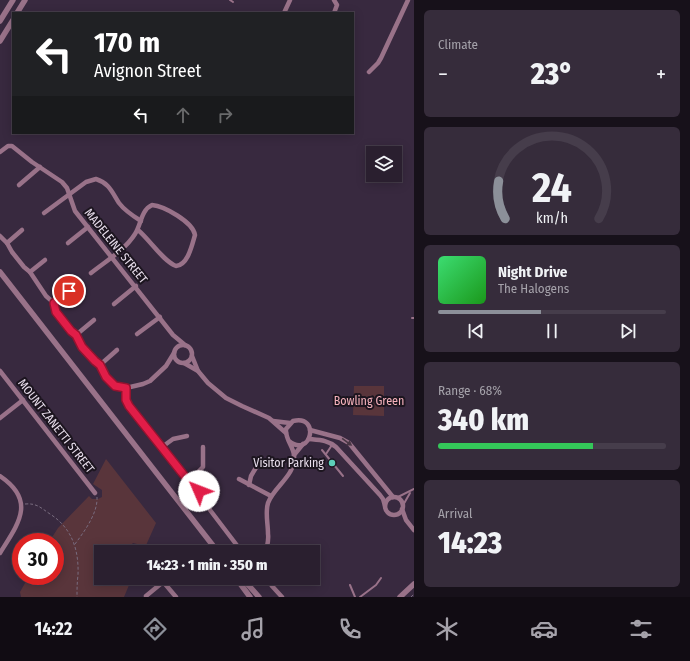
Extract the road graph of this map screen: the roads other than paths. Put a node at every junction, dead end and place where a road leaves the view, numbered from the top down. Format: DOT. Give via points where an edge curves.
graph roads {
  1 [pos="13,0"];
  2 [pos="25,0"];
  3 [pos="230,0"];
  4 [pos="290,0"];
  5 [pos="334,0"];
  6 [pos="408,0"];
  7 [pos="233,2"];
  8 [pos="18,12"];
  9 [pos="284,12"];
  10 [pos="334,12"];
  11 [pos="0,21"];
  12 [pos="12,22"];
  13 [pos="0,41"];
  14 [pos="369,72"];
  15 [pos="0,152"];
  16 [pos="40,167"];
  17 [pos="19,185"];
  18 [pos="70,194"];
  19 [pos="44,213"];
  20 [pos="141,221"];
  21 [pos="88,227"];
  22 [pos="22,230"];
  23 [pos="138,230"];
  24 [pos="0,236"];
  25 [pos="7,243"];
  26 [pos="68,243"];
  27 [pos="111,257"];
  28 [pos="45,260"];
  29 [pos="0,272"];
  30 [pos="30,272"];
  31 [pos="91,273"];
  32 [pos="136,286"];
  33 [pos="69,291"];
  34 [pos="54,303"];
  35 [pos="114,304"];
  36 [pos="160,316"];
  37 [pos="94,320"];
  38 [pos="137,334"];
  39 [pos="76,335"];
  40 [pos="173,335"];
  41 [pos="185,345"];
  42 [pos="117,350"];
  43 [pos="174,351"];
  44 [pos="192,356"];
  45 [pos="181,363"];
  46 [pos="100,365"];
  47 [pos="166,366"];
  48 [pos="0,371"];
  49 [pos="198,371"];
  50 [pos="126,388"];
  51 [pos="23,400"];
  52 [pos="0,418"];
  53 [pos="273,420"];
  54 [pos="290,423"];
  55 [pos="310,430"];
  56 [pos="286,433"];
  57 [pos="187,436"];
  58 [pos="309,439"];
  59 [pos="289,441"];
  60 [pos="304,444"];
  61 [pos="333,444"];
  62 [pos="162,447"];
  63 [pos="203,447"];
  64 [pos="322,450"];
  65 [pos="326,454"];
  66 [pos="294,455"];
  67 [pos="257,466"];
  68 [pos="0,476"];
  69 [pos="343,476"];
  70 [pos="239,479"];
  71 [pos="189,481"];
  72 [pos="250,485"];
  73 [pos="414,489"];
  74 [pos="410,492"];
  75 [pos="95,493"];
  76 [pos="271,496"];
  77 [pos="394,498"];
  78 [pos="385,506"];
  79 [pos="402,508"];
  80 [pos="394,515"];
  81 [pos="406,520"];
  82 [pos="414,530"];
  83 [pos="213,545"];
  84 [pos="237,545"];
  85 [pos="267,545"];
  86 [pos="0,553"];
  87 [pos="381,578"];
  88 [pos="414,584"];
  89 [pos="157,585"];
  90 [pos="166,585"];
  91 [pos="241,585"];
  92 [pos="248,585"];
  93 [pos="271,585"];
  94 [pos="350,585"];
  95 [pos="414,589"];
  96 [pos="146,596"];
  97 [pos="176,597"];
  98 [pos="250,597"];
  99 [pos="259,597"];
  100 [pos="282,597"];
  101 [pos="355,597"];
  102 [pos="360,597"];
  103 [pos="400,597"];
  104 [pos="404,597"];
  1 -- 11 [label="street"];
  2 -- 8 [label="street"];
  3 -- 7 [label="lane"];
  4 -- 9 [label="street"];
  5 -- 10 [label="street" via="337,5"];
  6 -- 14 [label="street" via="381,58"];
  12 -- 13 [label="street"];
  15 -- 16 [label="street, MADELEINE STREET" via="10,146 16,148"];
  16 -- 17 [label="street"];
  16 -- 18 [label="street, MADELEINE STREET" via="62,182"];
  18 -- 19 [label="street"];
  18 -- 20 [label="street" via="91,180 100,180 110,188 124,209"];
  18 -- 21 [label="street, MADELEINE STREET" via="75,211"];
  20 -- 23 [label="street"];
  20 -- 23 [label="street" via="148,207 152,205 171,212 188,224 194,235 186,260 179,266 168,262"];
  21 -- 26 [label="street"];
  21 -- 27 [label="street, MADELEINE STREET"];
  22 -- 25 [label="street"];
  23 -- 27 [label="street" via="128,243"];
  24 -- 25 [label="street"];
  25 -- 30 [label="street"];
  27 -- 31 [label="street"];
  27 -- 32 [label="street, MADELEINE STREET"];
  28 -- 30 [label="street"];
  29 -- 83 [label="street"];
  30 -- 34 [label="street" via="46,296"];
  32 -- 35 [label="street"];
  32 -- 36 [label="street, MADELEINE STREET"];
  33 -- 34 [label="street"];
  34 -- 39 [label="street" via="56,312"];
  36 -- 38 [label="street"];
  36 -- 40 [label="street, MADELEINE STREET"];
  37 -- 39 [label="street"];
  39 -- 46 [label="street" via="82,347"];
  40 -- 41 [label="street, MADELEINE STREET"];
  40 -- 43 [label="street, MADELEINE STREET"];
  41 -- 43 [label="street"];
  41 -- 44 [label="street, MADELEINE STREET" via="190,348"];
  42 -- 46 [label="street"];
  43 -- 45 [label="street, MADELEINE STREET" via="175,359"];
  43 -- 47 [label="street"];
  44 -- 45 [label="street" via="189,361"];
  44 -- 49 [label="street, MADELEINE STREET"];
  45 -- 47 [label="street"];
  45 -- 49 [label="street, MADELEINE STREET"];
  46 -- 50 [label="street" via="110,382"];
  47 -- 50 [label="street" via="150,381"];
  48 -- 51 [label="street, MOUNT ZANETTI STREET"];
  49 -- 53 [label="street, MADELEINE STREET" via="226,398"];
  50 -- 62 [label="street" via="129,406"];
  51 -- 52 [label="street"];
  51 -- 75 [label="street, MOUNT ZANETTI STREET"];
  53 -- 54 [label="street, MADELEINE STREET"];
  53 -- 56 [label="street, MADELEINE STREET"];
  54 -- 55 [label="street, MADELEINE STREET" via="297,420 304,422"];
  54 -- 56 [label="street"];
  55 -- 58 [label="street"];
  55 -- 77 [label="street, MADELEINE STREET, one-way" via="349,443"];
  56 -- 59 [label="street, MADELEINE STREET"];
  57 -- 62 [label="street" via="173,439"];
  58 -- 60 [label="street"];
  58 -- 61 [label="street" via="324,440"];
  59 -- 60 [label="street" via="296,445"];
  59 -- 66 [label="street, MADELEINE STREET"];
  60 -- 66 [label="street"];
  61 -- 65 [label="lane"];
  61 -- 78 [label="street, MADELEINE STREET" via="380,495"];
  62 -- 71 [label="street"];
  63 -- 71 [label="street" via="203,467"];
  64 -- 65 [label="lane"];
  65 -- 69 [label="lane"];
  66 -- 76 [label="street" via="289,475"];
  67 -- 72 [label="street" via="251,476"];
  68 -- 86 [label="street" via="14,488 21,504 20,521"];
  70 -- 72 [label="street"];
  71 -- 84 [label="street" via="197,487 210,510"];
  72 -- 76 [label="street"];
  73 -- 74 [label="lane"];
  74 -- 77 [label="lane"];
  74 -- 79 [label="lane"];
  76 -- 85 [label="street" via="267,509"];
  77 -- 78 [label="street" via="386,501"];
  77 -- 79 [label="street, MADELEINE STREET" via="400,500"];
  78 -- 80 [label="street, MADELEINE STREET" via="387,512"];
  79 -- 80 [label="street"];
  79 -- 81 [label="street, MADELEINE STREET"];
  80 -- 81 [label="street, MADELEINE STREET"];
  81 -- 82 [label="street, MADELEINE STREET"];
  87 -- 102 [label="lane"];
  88 -- 103 [label="street"];
  89 -- 96 [label="street"];
  90 -- 97 [label="street"];
  91 -- 98 [label="street"];
  92 -- 99 [label="street"];
  93 -- 100 [label="street"];
  94 -- 101 [label="lane"];
  95 -- 104 [label="street"];
}
